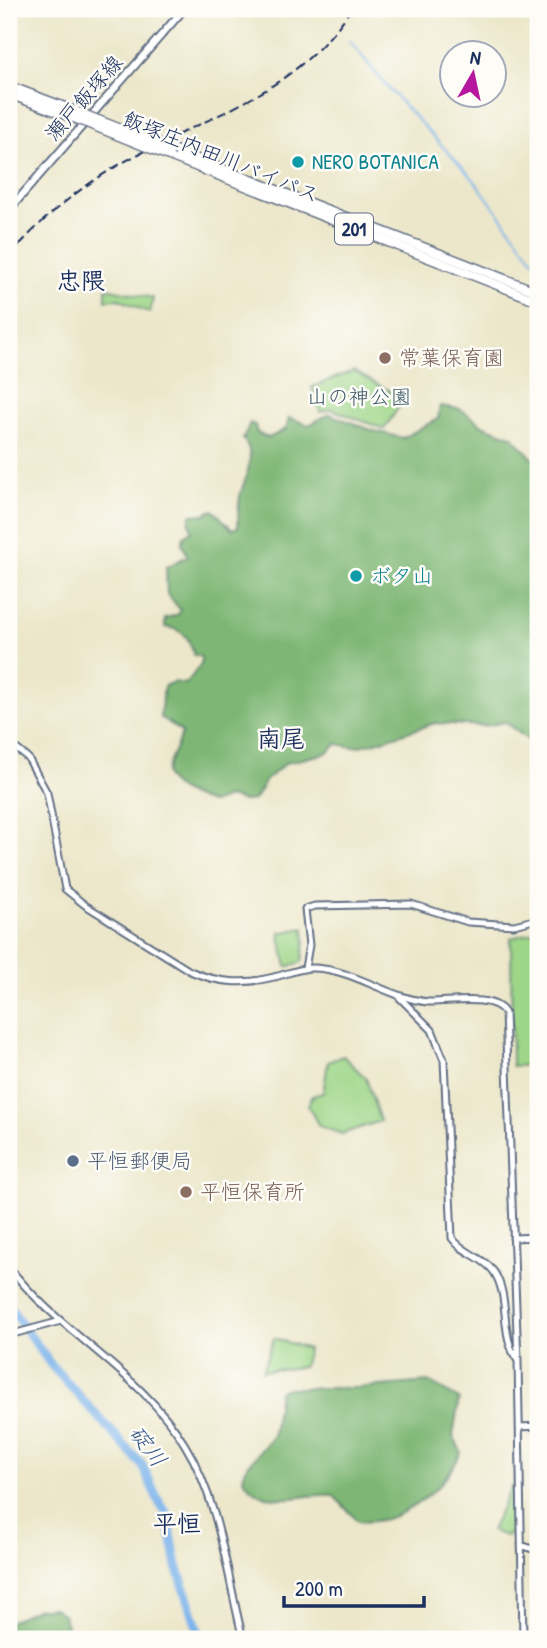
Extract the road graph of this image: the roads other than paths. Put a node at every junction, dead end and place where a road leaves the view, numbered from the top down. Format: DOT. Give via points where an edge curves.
graph roads {
  1 [pos="184,9"];
  2 [pos="9,86"];
  3 [pos="9,94"];
  4 [pos="81,117"];
  5 [pos="173,153"];
  6 [pos="9,209"];
  7 [pos="538,292"];
  8 [pos="538,301"];
  9 [pos="9,743"];
  10 [pos="538,919"];
  11 [pos="305,968"];
  12 [pos="399,997"];
  13 [pos="538,1237"];
  14 [pos="513,1238"];
  15 [pos="9,1266"];
  16 [pos="17,1278"];
  17 [pos="9,1283"];
  18 [pos="61,1321"];
  19 [pos="9,1335"];
  20 [pos="518,1361"];
  21 [pos="538,1426"];
  22 [pos="520,1427"];
  23 [pos="521,1545"];
  24 [pos="538,1551"];
  25 [pos="523,1638"];
  26 [pos="243,1639"];
  27 [pos="473,1639"];
  1 -- 6 [label="main road, 瀬戸飯塚線"];
  2 -- 4 [label="highway, 飯塚庄内田川バイパス / 201"];
  3 -- 4 [label="highway, 飯塚庄内田川バイパス / 201"];
  4 -- 5 [label="highway, 飯塚庄内田川バイパス / 201, bridge"];
  5 -- 7 [label="highway, 飯塚庄内田川バイパス / 201"];
  5 -- 8 [label="highway, 飯塚庄内田川バイパス / 201"];
  9 -- 11 [label="street" via="28,758 47,793 65,889 75,899 190,971 223,981 254,982"];
  10 -- 11 [label="street" via="514,925 468,922 411,904 315,906 305,909 309,945"];
  11 -- 12 [label="street" via="339,972"];
  12 -- 14 [label="street" via="489,1002 505,1013"];
  12 -- 20 [label="street" via="432,1030 444,1059 452,1238 493,1269 510,1348"];
  13 -- 14 [label="street"];
  14 -- 20 [label="street"];
  15 -- 16 [label="street"];
  16 -- 17 [label="street"];
  16 -- 18 [label="street"];
  18 -- 19 [label="street"];
  18 -- 26 [label="street" via="152,1403 185,1444 207,1490"];
  20 -- 22 [label="street"];
  21 -- 22 [label="street"];
  22 -- 23 [label="street"];
  23 -- 24 [label="street"];
  23 -- 25 [label="street"];
  25 -- 27 [label="street"];
}
